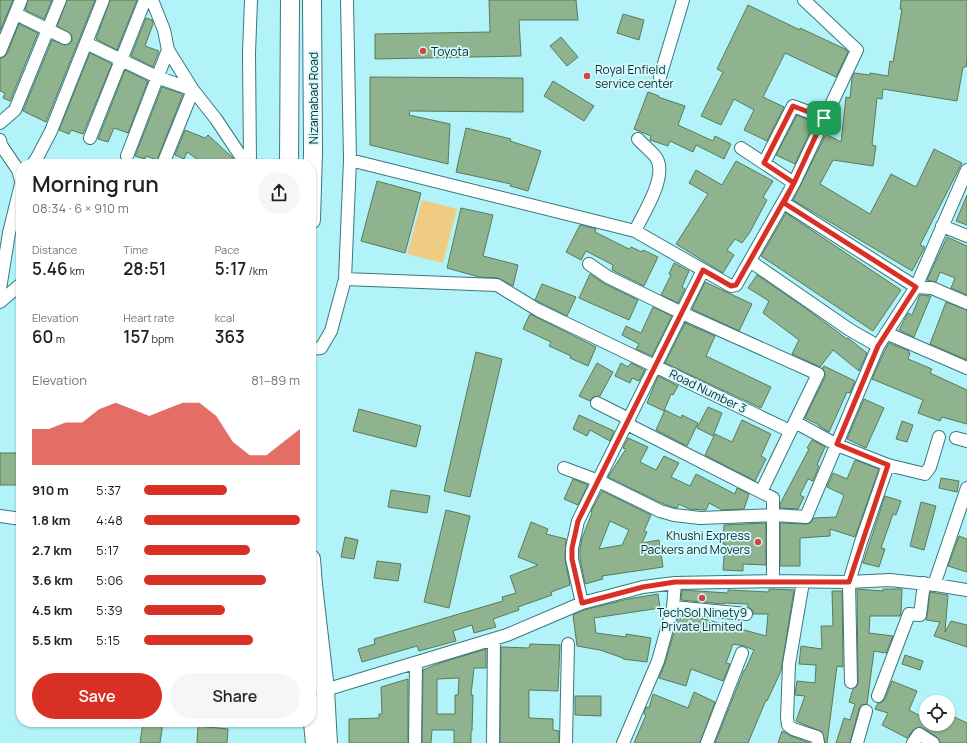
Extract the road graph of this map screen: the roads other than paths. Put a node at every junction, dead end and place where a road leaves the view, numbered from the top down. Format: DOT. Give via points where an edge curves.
graph roads {
  1 [pos="21,0"];
  2 [pos="60,0"];
  3 [pos="103,0"];
  4 [pos="145,0"];
  5 [pos="152,0"];
  6 [pos="251,0"];
  7 [pos="290,0"];
  8 [pos="312,0"];
  9 [pos="347,0"];
  10 [pos="683,0"];
  11 [pos="804,0"];
  12 [pos="16,14"];
  13 [pos="48,29"];
  14 [pos="65,38"];
  15 [pos="86,43"];
  16 [pos="168,50"];
  17 [pos="0,51"];
  18 [pos="121,60"];
  19 [pos="157,77"];
  20 [pos="660,77"];
  21 [pos="193,90"];
  22 [pos="824,118"];
  23 [pos="0,123"];
  24 [pos="90,138"];
  25 [pos="638,139"];
  26 [pos="0,140"];
  27 [pos="741,148"];
  28 [pos="127,156"];
  29 [pos="36,159"];
  30 [pos="165,159"];
  31 [pos="243,159"];
  32 [pos="250,159"];
  33 [pos="289,159"];
  34 [pos="313,159"];
  35 [pos="350,160"];
  36 [pos="764,163"];
  37 [pos="16,167"];
  38 [pos="967,170"];
  39 [pos="794,183"];
  40 [pos="784,203"];
  41 [pos="16,204"];
  42 [pos="942,226"];
  43 [pos="634,231"];
  44 [pos="967,236"];
  45 [pos="750,261"];
  46 [pos="589,264"];
  47 [pos="703,270"];
  48 [pos="345,279"];
  49 [pos="916,287"];
  50 [pos="16,288"];
  51 [pos="0,289"];
  52 [pos="0,302"];
  53 [pos="967,303"];
  54 [pos="682,313"];
  55 [pos="886,333"];
  56 [pos="878,346"];
  57 [pos="316,349"];
  58 [pos="655,365"];
  59 [pos="967,368"];
  60 [pos="597,403"];
  61 [pos="628,422"];
  62 [pos="793,427"];
  63 [pos="939,437"];
  64 [pos="837,444"];
  65 [pos="888,465"];
  66 [pos="564,468"];
  67 [pos="599,481"];
  68 [pos="967,488"];
  69 [pos="761,492"];
  70 [pos="774,515"];
  71 [pos="0,516"];
  72 [pos="16,518"];
  73 [pos="773,581"];
  74 [pos="675,582"];
  75 [pos="803,582"];
  76 [pos="849,582"];
  77 [pos="929,584"];
  78 [pos="967,590"];
  79 [pos="582,603"];
  80 [pos="673,608"];
  81 [pos="316,612"];
  82 [pos="746,614"];
  83 [pos="494,639"];
  84 [pos="568,644"];
  85 [pos="742,652"];
  86 [pos="416,663"];
  87 [pos="851,682"];
  88 [pos="325,690"];
  89 [pos="878,696"];
  90 [pos="866,711"];
  91 [pos="313,727"];
  92 [pos="315,743"];
  93 [pos="328,743"];
  94 [pos="415,743"];
  95 [pos="493,743"];
  96 [pos="566,743"];
  97 [pos="623,743"];
  98 [pos="707,743"];
  99 [pos="818,743"];
  100 [pos="857,743"];
  101 [pos="913,743"];
  102 [pos="933,743"];
  1 -- 12 [label="street"];
  2 -- 13 [label="street"];
  3 -- 15 [label="street"];
  4 -- 18 [label="street"];
  5 -- 16 [label="street" via="164,30"];
  6 -- 32 [label="street"];
  7 -- 33 [label="highway, Nizamabad Road"];
  8 -- 34 [label="highway, Nizamabad Road"];
  9 -- 35 [label="street"];
  10 -- 20 [label="street"];
  11 -- 22 [label="street" via="857,50"];
  12 -- 13 [label="street"];
  12 -- 17 [label="street"];
  13 -- 14 [label="street"];
  13 -- 23 [label="street" via="15,110"];
  15 -- 18 [label="street"];
  15 -- 29 [label="street" via="51,131"];
  16 -- 19 [label="street"];
  16 -- 21 [label="street"];
  18 -- 19 [label="street"];
  18 -- 24 [label="street"];
  19 -- 21 [label="street"];
  19 -- 28 [label="street"];
  21 -- 30 [label="street"];
  21 -- 31 [label="street"];
  22 -- 36 [label="street" via="793,106"];
  22 -- 39 [label="street"];
  25 -- 43 [label="street" via="657,159 660,171 657,185"];
  26 -- 37 [label="street"];
  27 -- 36 [label="street"];
  35 -- 43 [label="street"];
  35 -- 48 [label="street"];
  36 -- 39 [label="street"];
  38 -- 42 [label="street"];
  39 -- 40 [label="street"];
  40 -- 45 [label="street"];
  40 -- 49 [label="street"];
  41 -- 51 [label="street"];
  42 -- 44 [label="street"];
  42 -- 49 [label="street"];
  43 -- 47 [label="street"];
  45 -- 47 [label="street" via="736,285 731,286"];
  45 -- 56 [label="street" via="850,330"];
  46 -- 54 [label="street" via="608,277"];
  47 -- 54 [label="street"];
  48 -- 57 [label="street" via="331,332 321,348"];
  48 -- 58 [label="street, Road Number 3" via="497,285 538,310"];
  49 -- 53 [label="street" via="932,288"];
  49 -- 55 [label="street"];
  50 -- 52 [label="street"];
  54 -- 58 [label="street"];
  54 -- 62 [label="street" via="818,374"];
  55 -- 56 [label="street"];
  55 -- 59 [label="street"];
  56 -- 64 [label="street"];
  58 -- 61 [label="street"];
  58 -- 62 [label="street, Road Number 3"];
  60 -- 61 [label="street"];
  61 -- 67 [label="street"];
  61 -- 69 [label="street"];
  62 -- 64 [label="street, Road Number 3"];
  62 -- 69 [label="street"];
  63 -- 65 [label="street, Road Number 3" via="930,467 925,474"];
  64 -- 65 [label="street, Road Number 3"];
  64 -- 70 [label="street" via="806,517"];
  65 -- 76 [label="street"];
  66 -- 67 [label="street"];
  67 -- 70 [label="street" via="660,511 686,518"];
  67 -- 79 [label="street" via="578,521 572,548"];
  68 -- 77 [label="street"];
  69 -- 70 [label="street" via="774,498"];
  70 -- 73 [label="street"];
  71 -- 72 [label="street"];
  73 -- 74 [label="street"];
  73 -- 75 [label="street"];
  74 -- 79 [label="street" via="643,587"];
  74 -- 80 [label="street"];
  75 -- 76 [label="street"];
  75 -- 99 [label="street" via="789,664 786,718 788,725 793,729 814,736"];
  76 -- 77 [label="street" via="890,580"];
  76 -- 87 [label="street"];
  77 -- 78 [label="street"];
  77 -- 89 [label="street" via="920,615 909,614"];
  79 -- 83 [label="street"];
  80 -- 82 [label="street"];
  80 -- 97 [label="street" via="658,661"];
  81 -- 88 [label="highway"];
  83 -- 86 [label="street"];
  83 -- 95 [label="street"];
  84 -- 96 [label="street"];
  85 -- 98 [label="street"];
  86 -- 88 [label="street"];
  86 -- 94 [label="street"];
  88 -- 93 [label="highway"];
  90 -- 100 [label="street"];
  91 -- 92 [label="highway"];
  101 -- 102 [label="street" via="919,734"];
}
